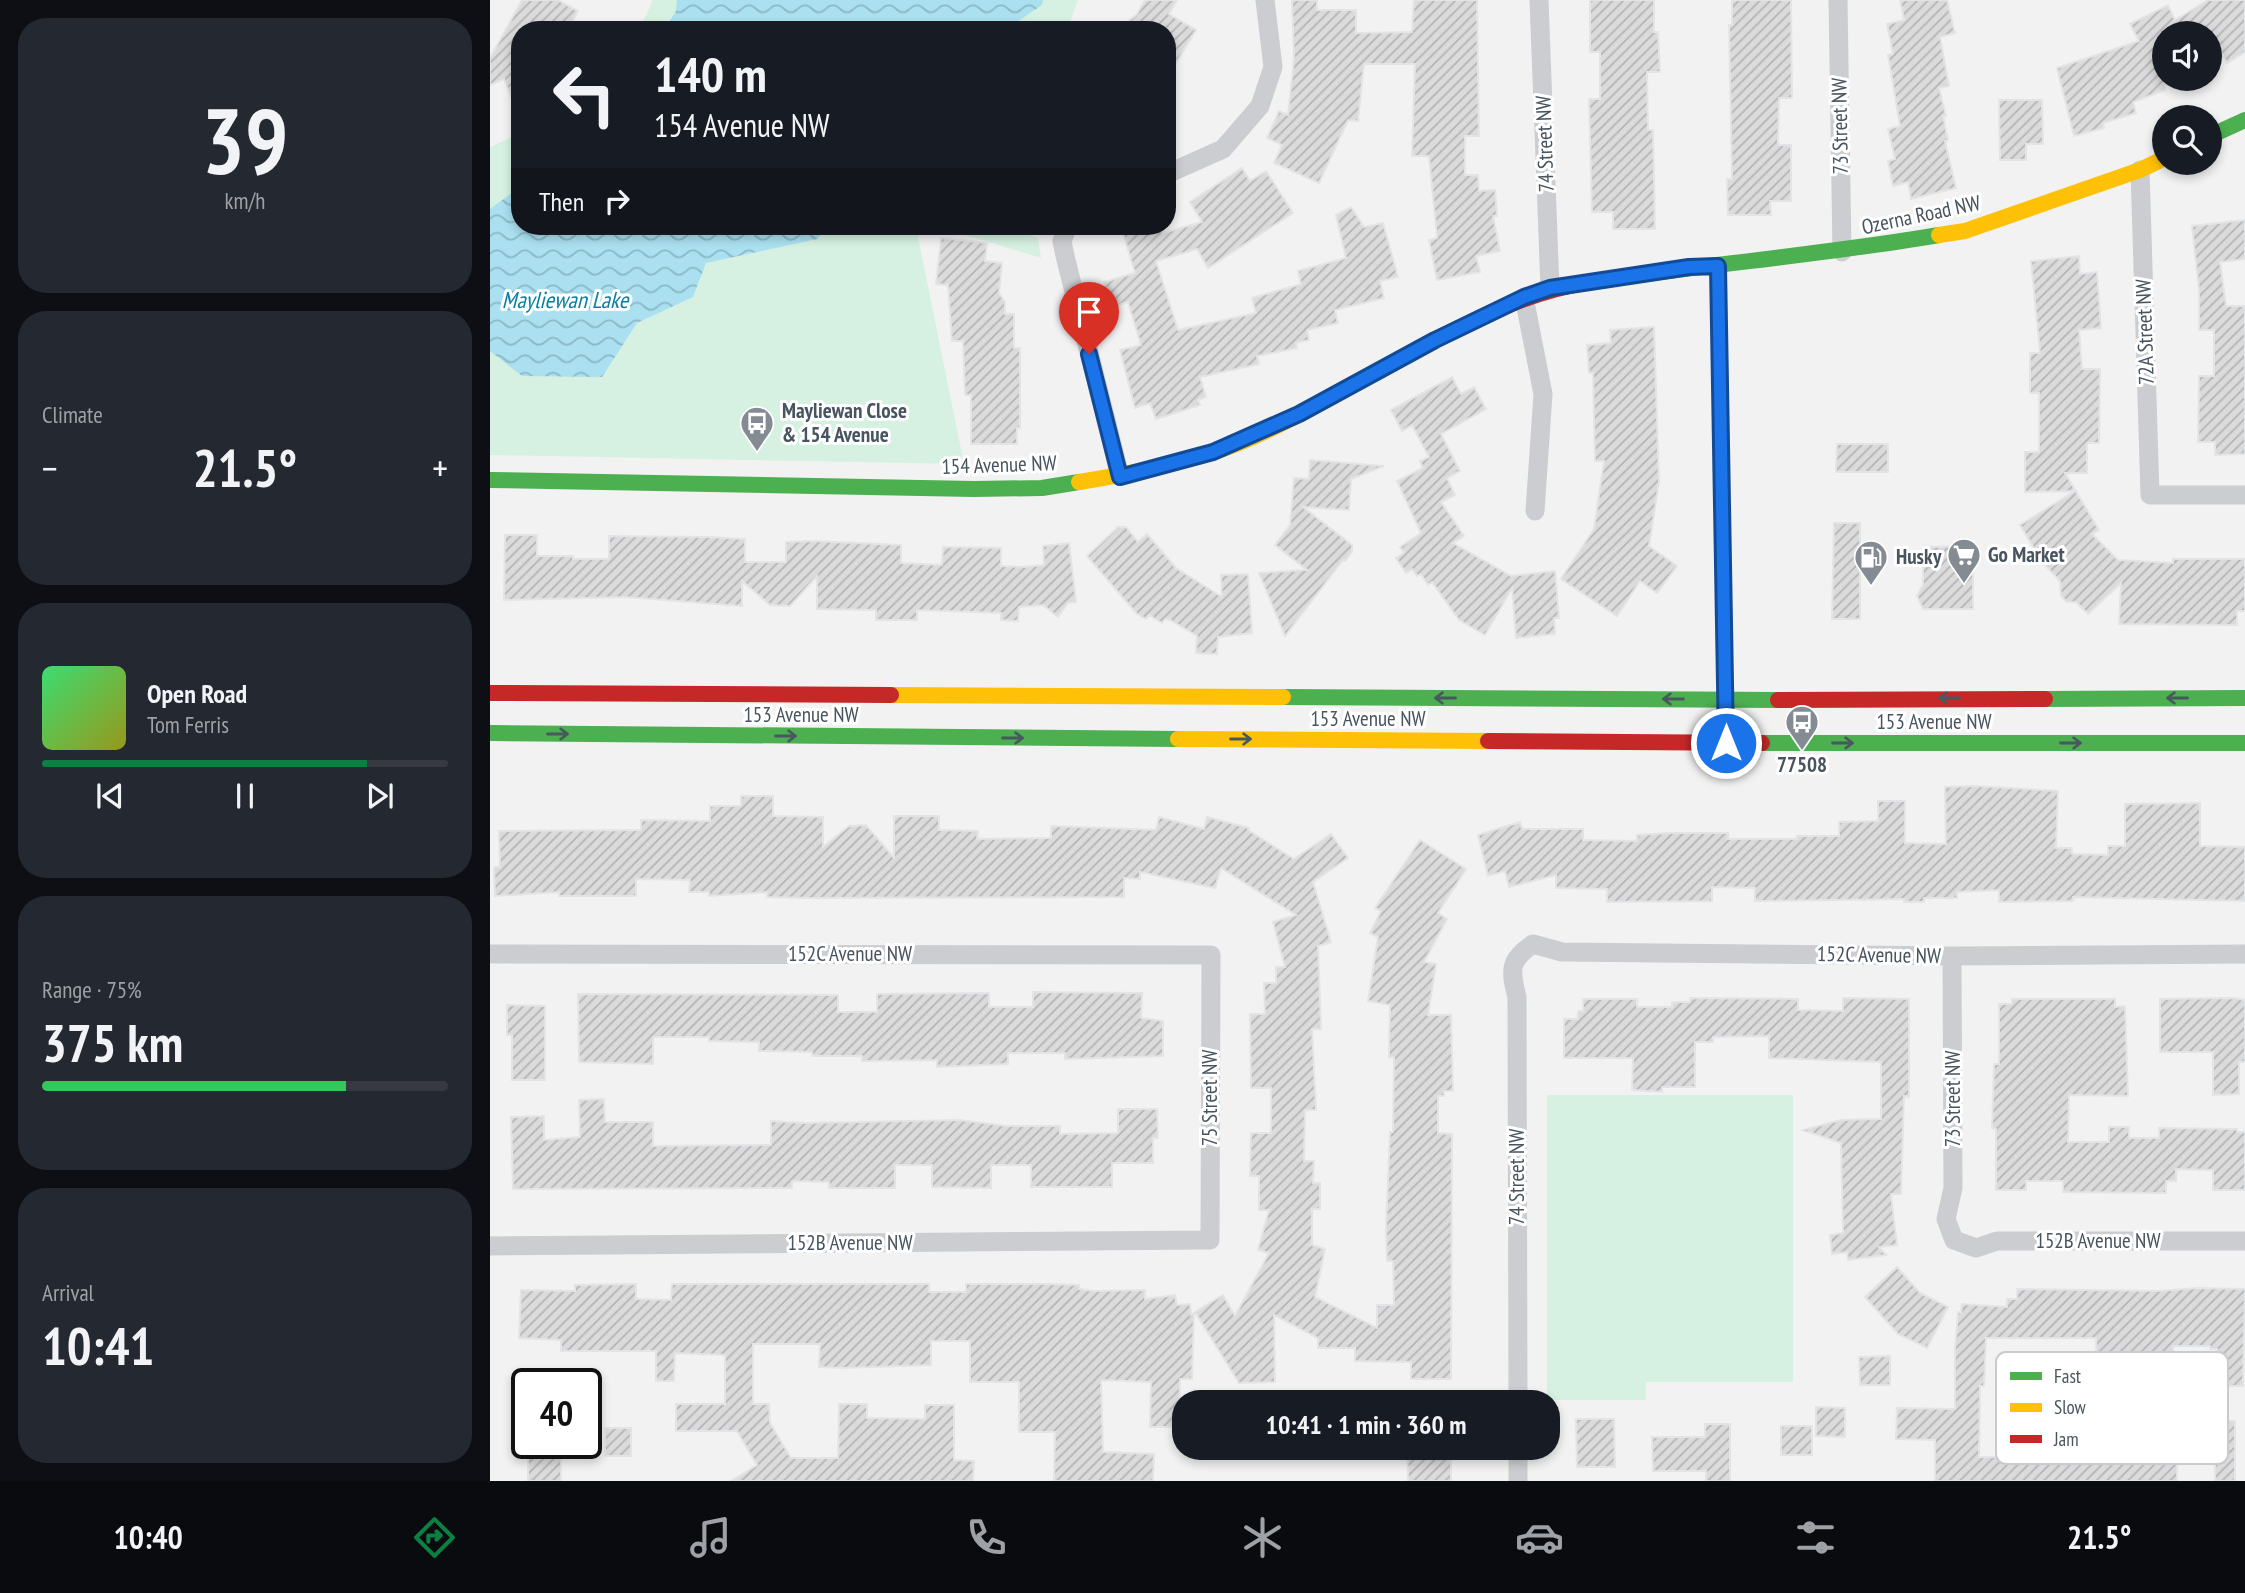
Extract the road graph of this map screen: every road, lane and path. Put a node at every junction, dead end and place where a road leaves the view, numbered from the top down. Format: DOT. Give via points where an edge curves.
graph roads {
  1 [pos="1265,0"];
  2 [pos="1539,0"];
  3 [pos="1838,0"];
  4 [pos="2245,120"];
  5 [pos="2222,131"];
  6 [pos="2152,164"];
  7 [pos="1176,170"];
  8 [pos="2140,170"];
  9 [pos="1064,235"];
  10 [pos="1842,252"];
  11 [pos="1718,266"];
  12 [pos="1550,288"];
  13 [pos="1524,297"];
  14 [pos="1120,477"];
  15 [pos="490,480"];
  16 [pos="2245,495"];
  17 [pos="1535,511"];
  18 [pos="490,693"];
  19 [pos="2245,698"];
  20 [pos="1726,700"];
  21 [pos="490,733"];
  22 [pos="1726,743"];
  23 [pos="2245,743"];
  24 [pos="490,954"];
  25 [pos="1517,954"];
  26 [pos="2245,954"];
  27 [pos="1211,955"];
  28 [pos="1952,956"];
  29 [pos="1210,1240"];
  30 [pos="1954,1240"];
  31 [pos="2245,1241"];
  32 [pos="490,1246"];
  33 [pos="1518,1390"];
  34 [pos="1518,1460"];
  35 [pos="1518,1481"];
  1 -- 7 [label="street" via="1273,67 1260,106 1223,149"];
  2 -- 12 [label="street, 74 Street NW"];
  3 -- 10 [label="street, 73 Street NW"];
  4 -- 5 [label="main road"];
  6 -- 8 [label="main road, Ozerna Road NW"];
  8 -- 10 [label="main road, Ozerna Road NW" via="1965,231"];
  8 -- 16 [label="street, 72A Street NW" via="2150,495"];
  9 -- 14 [label="street" via="1065,256"];
  10 -- 11 [label="main road, Ozerna Road NW"];
  11 -- 12 [label="main road, 154 Avenue NW"];
  11 -- 20 [label="main road"];
  12 -- 13 [label="main road, 154 Avenue NW"];
  13 -- 14 [label="main road, 154 Avenue NW" via="1299,414 1213,452"];
  13 -- 17 [label="street" via="1543,394"];
  14 -- 15 [label="main road, 154 Avenue NW" via="1002,489"];
  20 -- 18 [label="main road, 153 Avenue NW, one-way"];
  19 -- 20 [label="main road, 153 Avenue NW, one-way"];
  20 -- 22 [label="main road"];
  21 -- 22 [label="main road, 153 Avenue NW, one-way"];
  22 -- 23 [label="main road, 153 Avenue NW, one-way"];
  24 -- 27 [label="street, 152C Avenue NW"];
  25 -- 28 [label="street, 152C Avenue NW" via="1534,944 1562,952"];
  25 -- 33 [label="street, 74 Street NW" via="1511,974 1517,997"];
  26 -- 28 [label="street, 152C Avenue NW"];
  27 -- 29 [label="street, 75 Street NW"];
  28 -- 30 [label="street, 73 Street NW" via="1953,1188 1947,1219"];
  29 -- 32 [label="street, 152B Avenue NW"];
  30 -- 31 [label="street, 152B Avenue NW" via="1976,1248 1997,1241"];
  34 -- 35 [label="street"];
}
